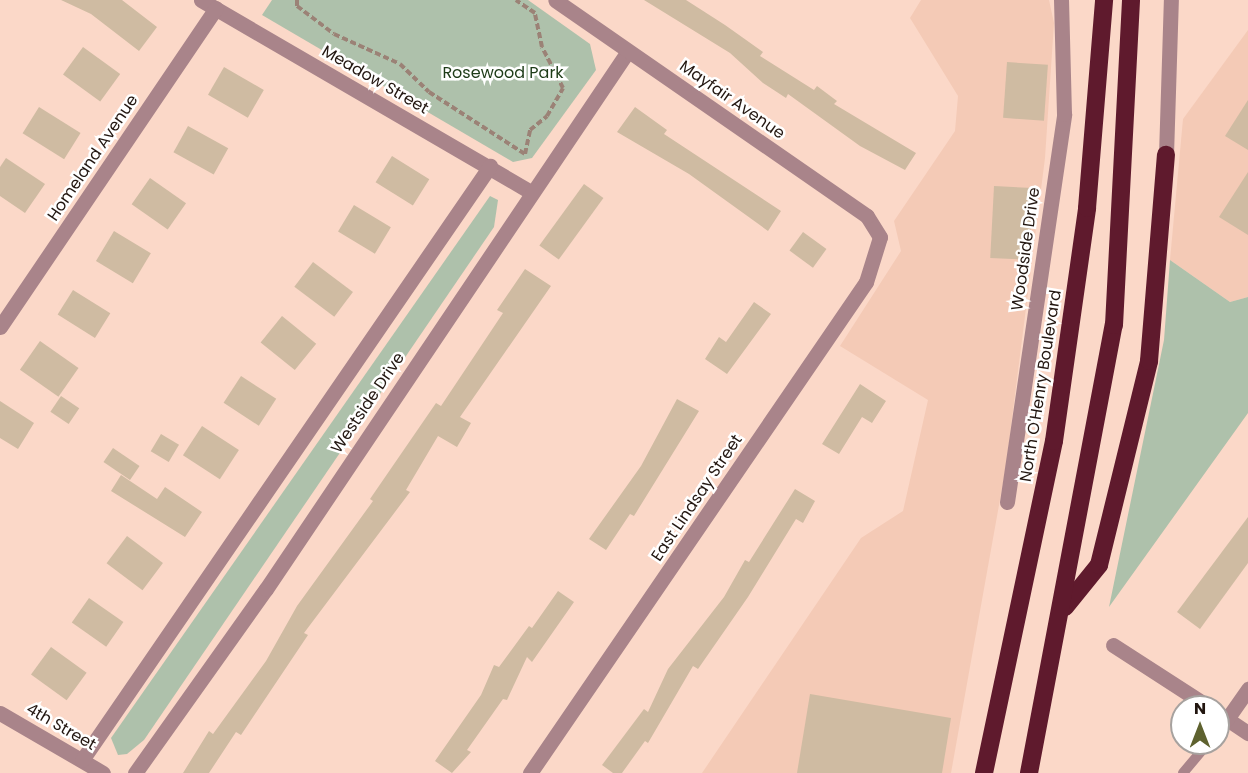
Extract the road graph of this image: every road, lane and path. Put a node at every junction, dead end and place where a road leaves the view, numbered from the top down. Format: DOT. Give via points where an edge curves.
graph roads {
  1 [pos="201,0"];
  2 [pos="297,0"];
  3 [pos="516,0"];
  4 [pos="555,0"];
  5 [pos="1061,0"];
  6 [pos="1104,0"];
  7 [pos="1131,0"];
  8 [pos="1171,0"];
  9 [pos="216,8"];
  10 [pos="628,51"];
  11 [pos="1166,155"];
  12 [pos="490,166"];
  13 [pos="531,192"];
  14 [pos="880,237"];
  15 [pos="0,327"];
  16 [pos="1007,502"];
  17 [pos="1064,608"];
  18 [pos="1113,645"];
  19 [pos="1248,689"];
  20 [pos="1190,695"];
  21 [pos="1230,710"];
  22 [pos="0,713"];
  23 [pos="1230,724"];
  24 [pos="1248,733"];
  25 [pos="1198,755"];
  26 [pos="82,760"];
  27 [pos="103,773"];
  28 [pos="135,773"];
  29 [pos="530,773"];
  30 [pos="984,773"];
  31 [pos="1029,773"];
  32 [pos="1183,773"];
  1 -- 9 [label="street, Meadow Street"];
  2 -- 3 [label="path" via="297,6 334,34 400,64 429,92 525,154 530,130 547,116 563,88 542,47 535,13"];
  4 -- 10 [label="street, Mayfair Avenue"];
  5 -- 16 [label="street, Woodside Drive" via="1064,114"];
  6 -- 30 [label="highway, North O'Henry Boulevard" via="1087,208 1054,441"];
  7 -- 17 [label="highway" via="1114,325"];
  8 -- 11 [label="street"];
  9 -- 12 [label="street, Meadow Street"];
  9 -- 15 [label="street, Homeland Avenue"];
  10 -- 13 [label="street, Westside Drive"];
  10 -- 14 [label="street, Mayfair Avenue" via="867,216"];
  11 -- 17 [label="highway" via="1149,361 1099,565"];
  12 -- 13 [label="street, Meadow Street"];
  12 -- 26 [label="street"];
  13 -- 28 [label="street, Westside Drive" via="266,589"];
  14 -- 29 [label="street, East Lindsay Street" via="866,282"];
  17 -- 31 [label="highway"];
  18 -- 20 [label="street"];
  19 -- 21 [label="street"];
  22 -- 26 [label="street, 4th Street"];
  23 -- 24 [label="street"];
  25 -- 32 [label="lane"];
  26 -- 27 [label="street, 4th Street"];
}
